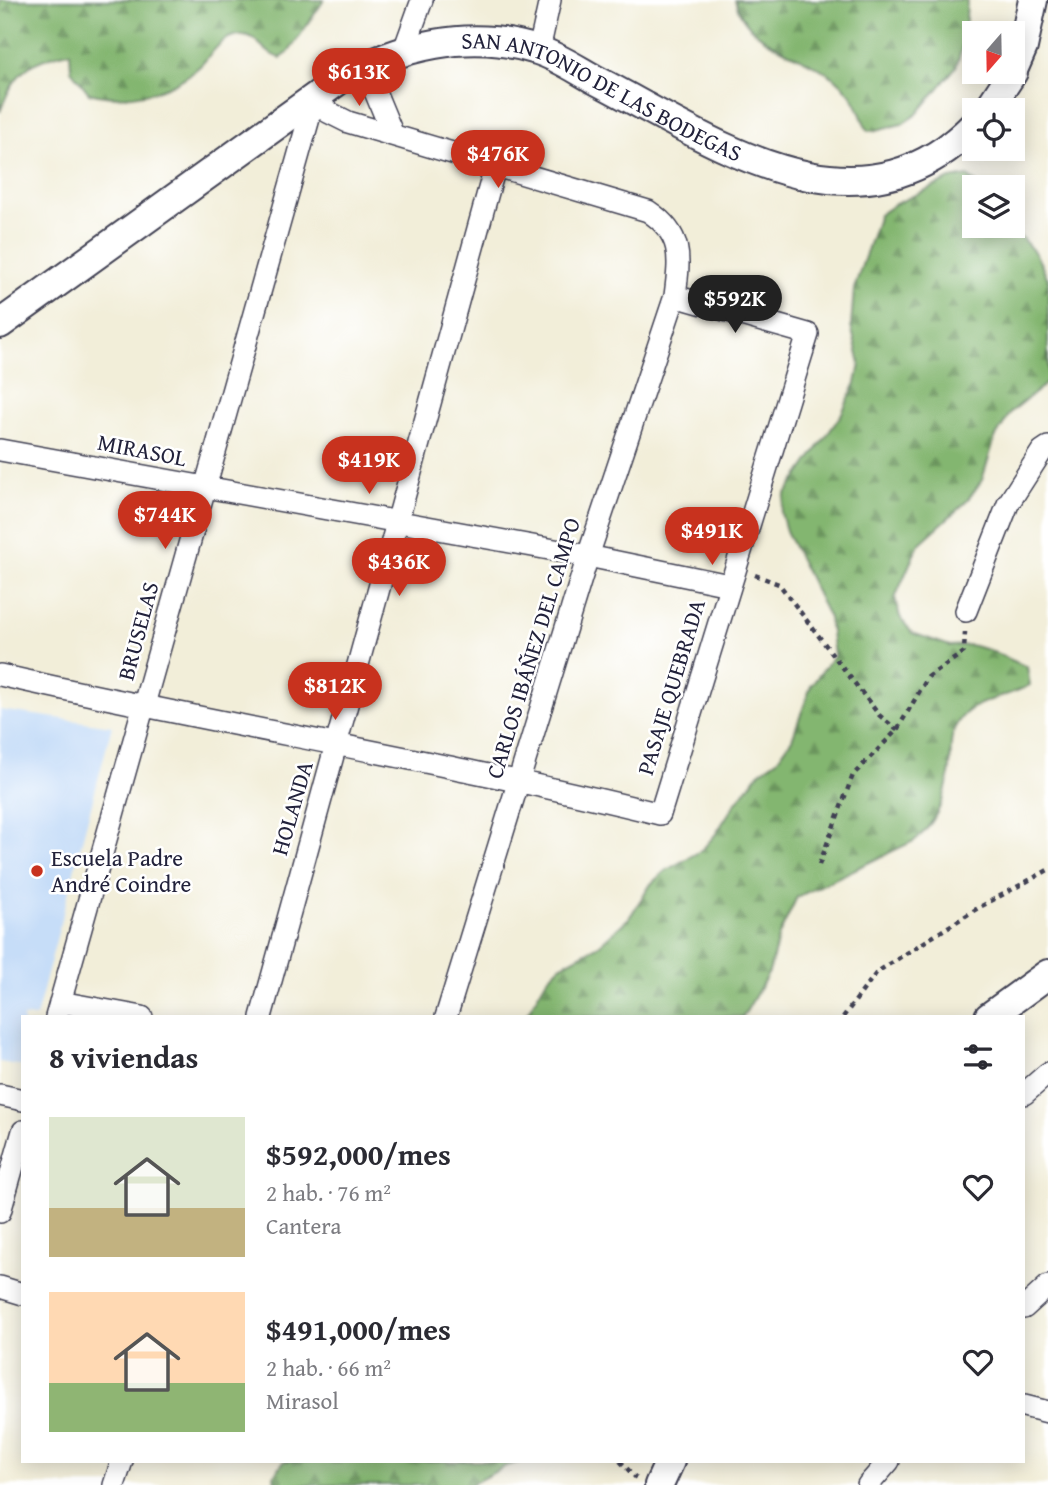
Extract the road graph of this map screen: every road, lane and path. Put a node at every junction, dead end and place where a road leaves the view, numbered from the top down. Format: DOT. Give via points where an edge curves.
graph roads {
  1 [pos="422,0"];
  2 [pos="550,0"];
  3 [pos="1033,0"];
  4 [pos="1026,33"];
  5 [pos="404,50"];
  6 [pos="539,50"];
  7 [pos="365,65"];
  8 [pos="315,97"];
  9 [pos="962,134"];
  10 [pos="393,135"];
  11 [pos="495,167"];
  12 [pos="674,296"];
  13 [pos="0,324"];
  14 [pos="1048,447"];
  15 [pos="0,450"];
  16 [pos="204,489"];
  17 [pos="398,522"];
  18 [pos="588,556"];
  19 [pos="732,577"];
  20 [pos="966,611"];
  21 [pos="0,675"];
  22 [pos="144,708"];
  23 [pos="897,730"];
  24 [pos="337,744"];
  25 [pos="519,779"];
  26 [pos="819,865"];
  27 [pos="1048,870"];
  28 [pos="1048,974"];
  29 [pos="58,1009"];
  30 [pos="121,1015"];
  31 [pos="262,1015"];
  32 [pos="447,1015"];
  33 [pos="845,1015"];
  34 [pos="992,1015"];
  35 [pos="1048,1073"];
  36 [pos="1025,1093"];
  37 [pos="0,1095"];
  38 [pos="21,1100"];
  39 [pos="21,1137"];
  40 [pos="0,1212"];
  41 [pos="1048,1286"];
  42 [pos="0,1287"];
  43 [pos="21,1293"];
  44 [pos="1025,1307"];
  45 [pos="1025,1406"];
  46 [pos="1048,1412"];
  47 [pos="121,1463"];
  48 [pos="627,1463"];
  49 [pos="887,1463"];
  50 [pos="664,1473"];
  51 [pos="114,1485"];
  52 [pos="868,1485"];
  1 -- 5 [label="street"];
  2 -- 6 [label="street"];
  3 -- 4 [label="street"];
  5 -- 6 [label="street, SAN ANTONIO DE LAS BODEGAS" via="462,41"];
  5 -- 7 [label="street, SAN ANTONIO DE LAS BODEGAS"];
  6 -- 9 [label="street, SAN ANTONIO DE LAS BODEGAS" via="729,148 812,179 853,181 901,172"];
  7 -- 8 [label="street, SAN ANTONIO DE LAS BODEGAS"];
  7 -- 10 [label="street"];
  8 -- 10 [label="street, CARLOS IBÁÑEZ DEL CAMPO" via="328,112 348,122"];
  8 -- 13 [label="street, SAN ANTONIO DE LAS BODEGAS"];
  8 -- 16 [label="street, BRUSELAS"];
  10 -- 11 [label="street, CARLOS IBÁÑEZ DEL CAMPO"];
  11 -- 12 [label="street, CARLOS IBÁÑEZ DEL CAMPO" via="632,204 661,219 677,244"];
  11 -- 17 [label="street, HOLANDA"];
  12 -- 18 [label="street, CARLOS IBÁÑEZ DEL CAMPO"];
  12 -- 19 [label="street, PASAJE QUEBRADA" via="808,334"];
  14 -- 20 [label="street" via="1008,504"];
  15 -- 16 [label="street, MIRASOL"];
  16 -- 17 [label="street, MIRASOL"];
  16 -- 22 [label="street, BRUSELAS"];
  17 -- 18 [label="street, MIRASOL"];
  17 -- 24 [label="street, HOLANDA"];
  18 -- 19 [label="street, MIRASOL"];
  18 -- 25 [label="street, CARLOS IBÁÑEZ DEL CAMPO"];
  19 -- 23 [label="path" via="779,584 879,715"];
  19 -- 25 [label="street, PASAJE QUEBRADA" via="660,814"];
  20 -- 23 [label="path" via="964,652 928,677"];
  21 -- 22 [label="street"];
  22 -- 24 [label="street"];
  22 -- 29 [label="street, BRUSELAS"];
  23 -- 26 [label="path" via="853,775"];
  24 -- 25 [label="street"];
  24 -- 31 [label="street, HOLANDA"];
  25 -- 32 [label="street, CARLOS IBÁÑEZ DEL CAMPO"];
  27 -- 33 [label="path" via="877,972"];
  28 -- 34 [label="street"];
  29 -- 30 [label="street"];
  35 -- 36 [label="street"];
  37 -- 38 [label="street"];
  39 -- 40 [label="street"];
  41 -- 44 [label="street"];
  42 -- 43 [label="street"];
  45 -- 46 [label="street"];
  47 -- 51 [label="street"];
  48 -- 50 [label="path"];
  49 -- 52 [label="street"];
}
